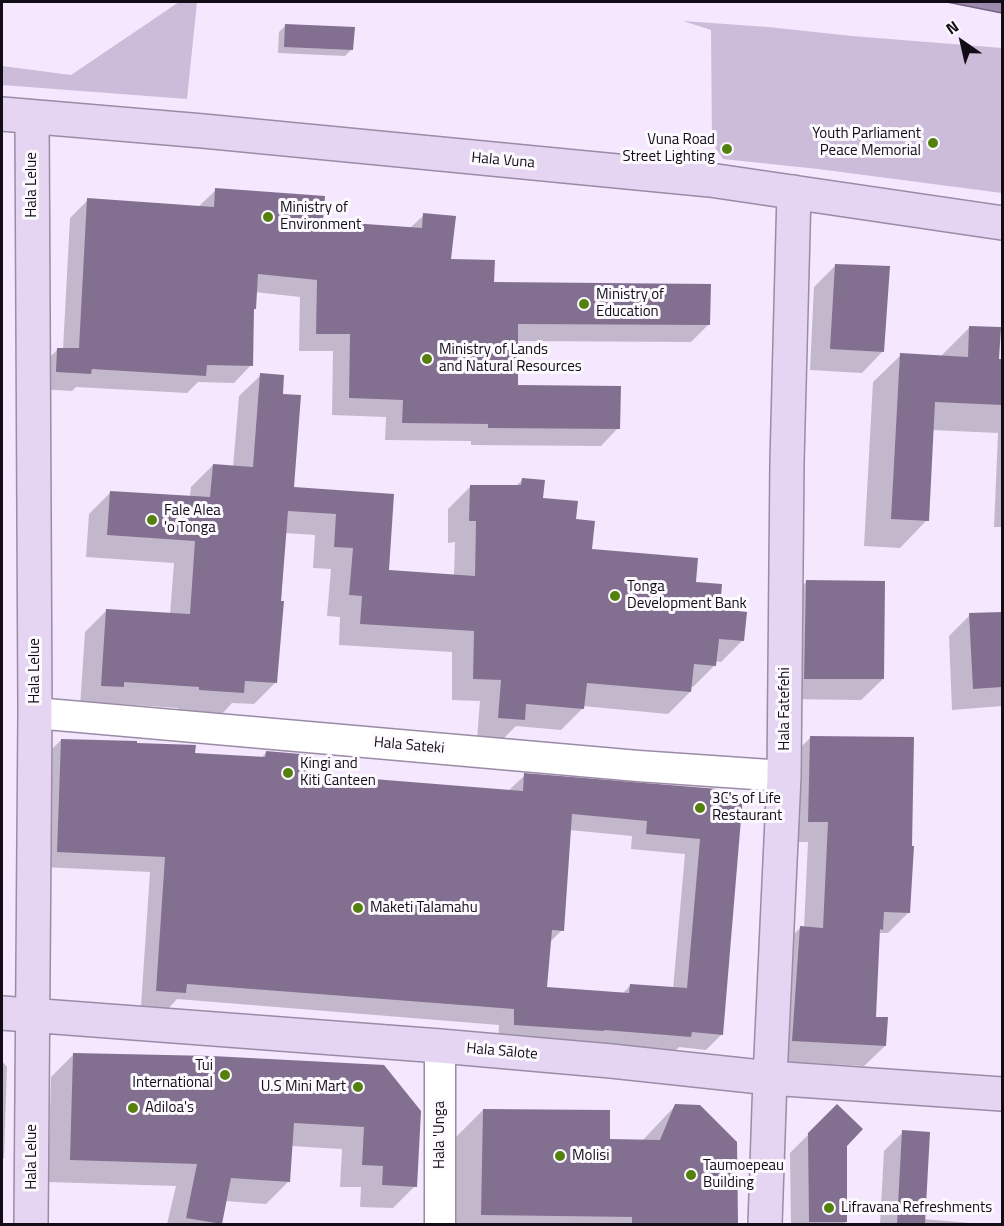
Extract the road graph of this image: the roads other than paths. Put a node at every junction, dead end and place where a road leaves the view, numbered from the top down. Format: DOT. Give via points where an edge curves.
graph roads {
  1 [pos="17,116"];
  2 [pos="794,192"];
  3 [pos="1002,223"];
  4 [pos="35,713"];
  5 [pos="784,776"];
  6 [pos="17,1015"];
  7 [pos="440,1046"];
  8 [pos="770,1078"];
  9 [pos="1002,1094"];
  10 [pos="31,1224"];
  11 [pos="440,1224"];
  12 [pos="765,1224"];
  1 -- 2 [label="main road, Hala Vuna" via="710,180"];
  1 -- 4 [label="main road, Hala Lelue"];
  2 -- 3 [label="main road, Hala Vuna"];
  2 -- 5 [label="main road, Hala Fatefehi"];
  4 -- 5 [label="street, Hala Sateki" via="627,766"];
  4 -- 6 [label="main road, Hala Lelue"];
  5 -- 8 [label="main road, Hala Fatefehi"];
  6 -- 7 [label="main road, Hala Sālote"];
  6 -- 10 [label="main road, Hala Lelue"];
  7 -- 8 [label="main road, Hala Sālote"];
  7 -- 11 [label="street, Hala 'Unga"];
  8 -- 9 [label="main road, Hala Sālote"];
  8 -- 12 [label="main road, Hala Fatefehi"];
}
